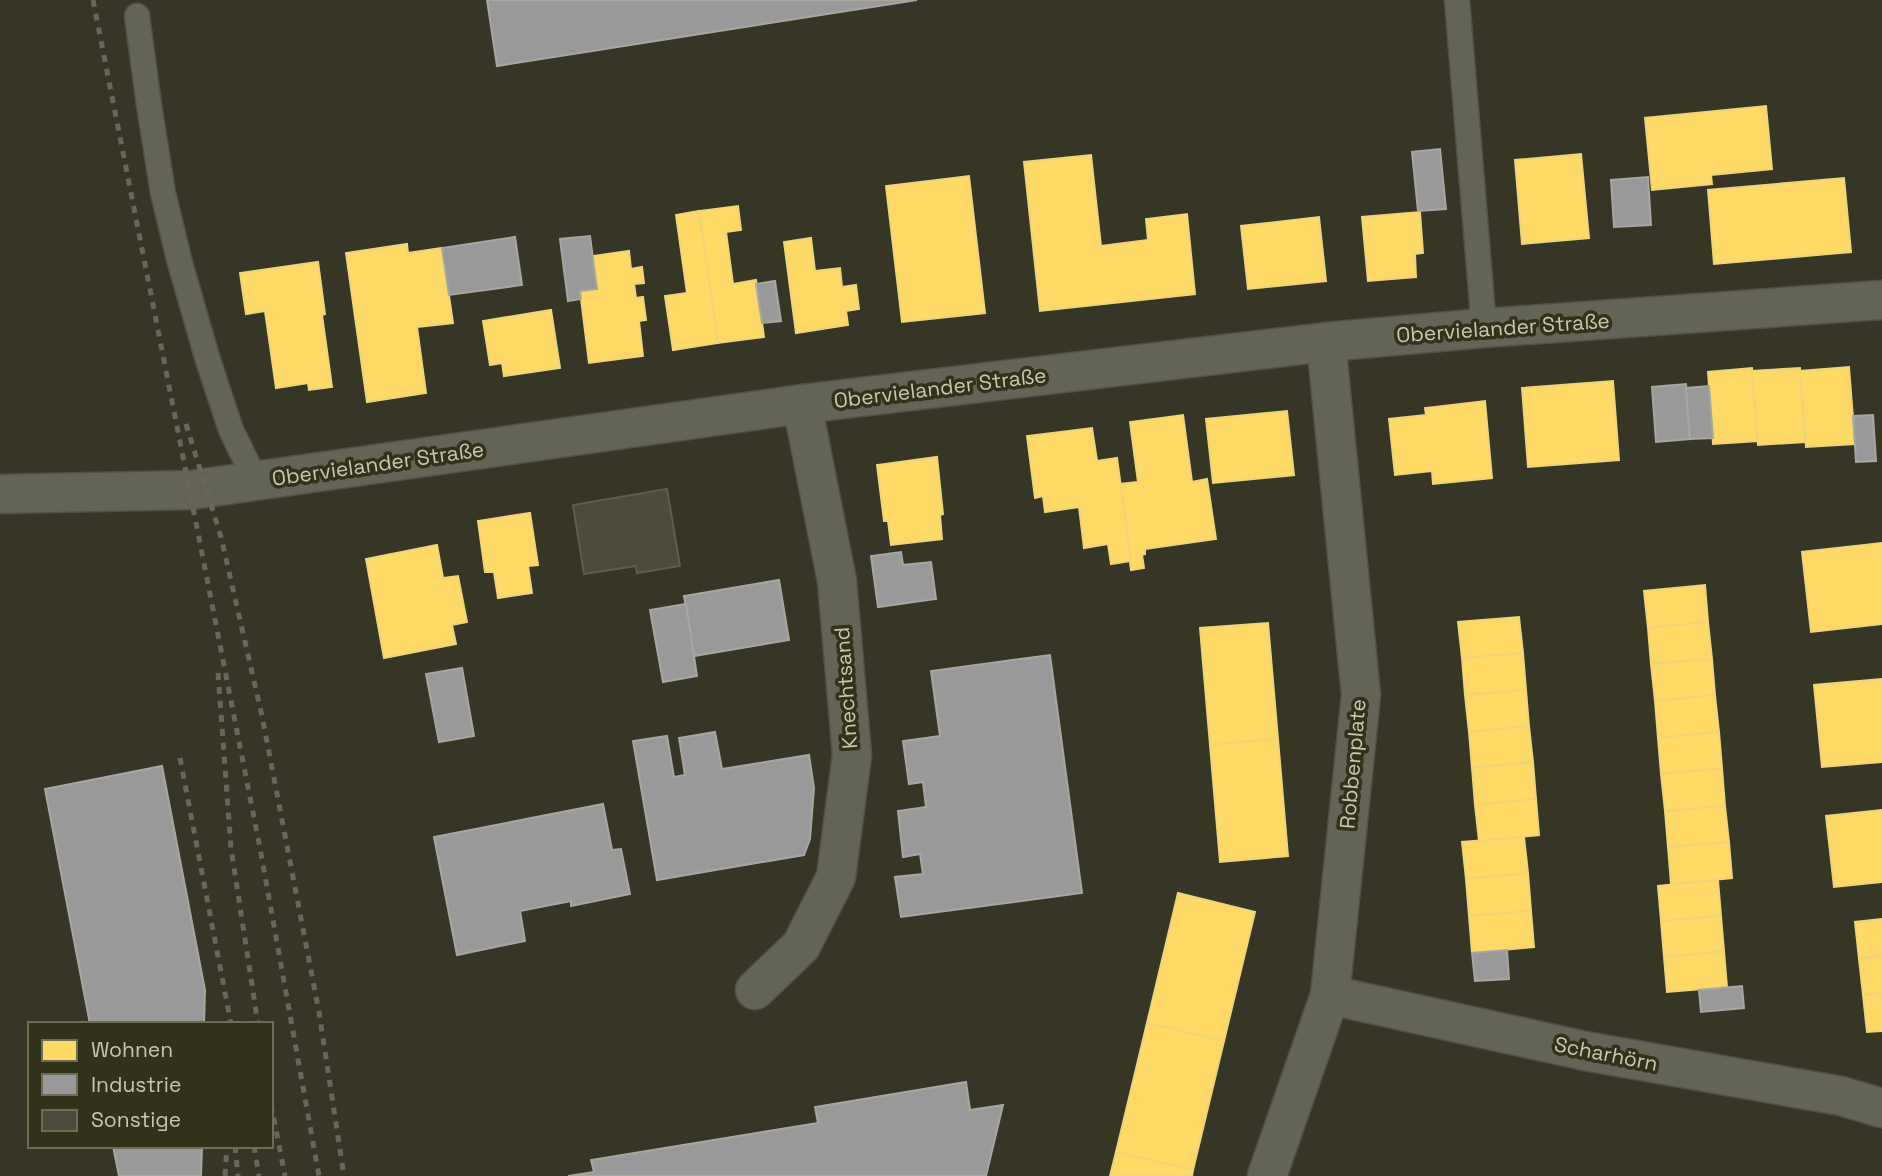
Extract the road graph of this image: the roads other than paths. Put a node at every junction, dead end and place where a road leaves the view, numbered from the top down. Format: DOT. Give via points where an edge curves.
graph roads {
  1 [pos="1457,0"];
  2 [pos="137,16"];
  3 [pos="1882,300"];
  4 [pos="1484,328"];
  5 [pos="1326,342"];
  6 [pos="802,404"];
  7 [pos="256,481"];
  8 [pos="0,494"];
  9 [pos="755,990"];
  10 [pos="1330,995"];
  11 [pos="1882,1108"];
  12 [pos="1267,1176"];
  1 -- 4 [label="lane"];
  2 -- 7 [label="lane" via="163,193 180,263 231,430"];
  3 -- 4 [label="street, Obervielander Straße"];
  4 -- 5 [label="street, Obervielander Straße"];
  5 -- 6 [label="street, Obervielander Straße"];
  5 -- 10 [label="street, Robbenplate" via="1361,695"];
  6 -- 7 [label="street, Obervielander Straße"];
  6 -- 9 [label="street, Knechtsand" via="837,581 852,755 836,877 801,946"];
  7 -- 8 [label="street, Obervielander Straße" via="191,490"];
  10 -- 11 [label="street, Scharhörn" via="1585,1051 1841,1096"];
  10 -- 12 [label="street, Robbenplate"];
}
